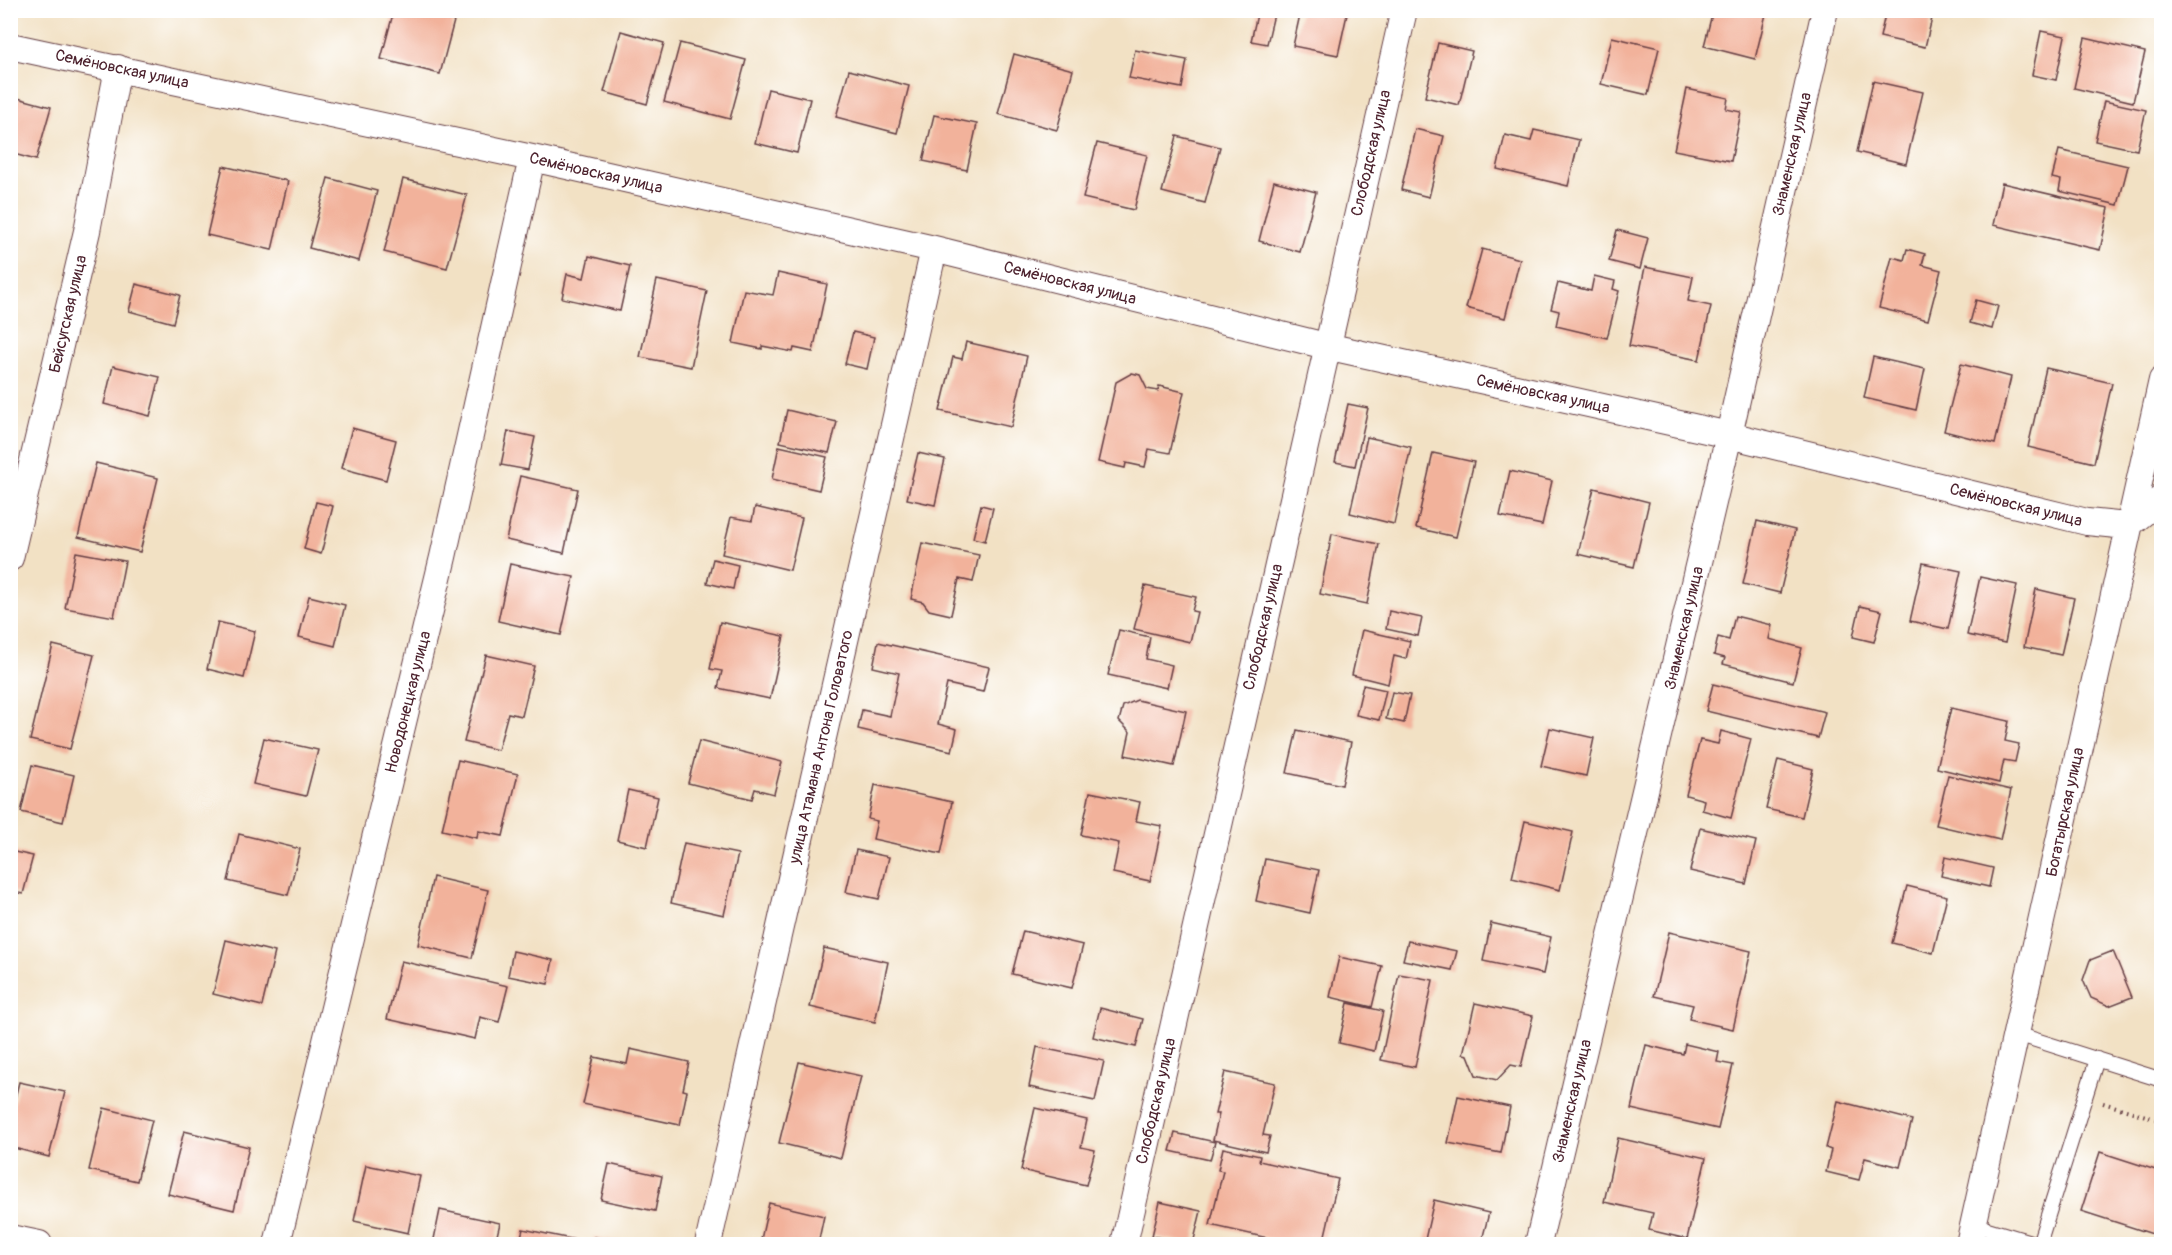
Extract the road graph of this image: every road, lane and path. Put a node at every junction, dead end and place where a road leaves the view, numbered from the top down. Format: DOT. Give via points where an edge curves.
graph roads {
  1 [pos="1404,10"];
  2 [pos="1825,10"];
  3 [pos="10,46"];
  4 [pos="118,68"];
  5 [pos="532,158"];
  6 [pos="934,249"];
  7 [pos="1326,346"];
  8 [pos="2162,380"];
  9 [pos="1729,435"];
  10 [pos="2162,498"];
  11 [pos="2127,526"];
  12 [pos="10,558"];
  13 [pos="2017,1034"];
  14 [pos="2097,1059"];
  15 [pos="2162,1080"];
  16 [pos="2085,1098"];
  17 [pos="2162,1121"];
  18 [pos="1972,1235"];
  19 [pos="10,1238"];
  20 [pos="39,1245"];
  21 [pos="277,1245"];
  22 [pos="708,1245"];
  23 [pos="1124,1245"];
  24 [pos="1538,1245"];
  25 [pos="2038,1245"];
  1 -- 7 [label="street, Слободская улица"];
  2 -- 9 [label="street, Знаменская улица"];
  3 -- 4 [label="street, Семёновская улица"];
  4 -- 5 [label="street, Семёновская улица"];
  4 -- 12 [label="street, Бейсугская улица" via="87,231"];
  5 -- 6 [label="street, Семёновская улица"];
  5 -- 21 [label="street, Новодонецкая улица" via="443,557"];
  6 -- 7 [label="street, Семёновская улица"];
  6 -- 22 [label="street, улица Атамана Антона Головатого"];
  7 -- 9 [label="street, Семёновская улица"];
  7 -- 23 [label="street, Слободская улица"];
  8 -- 11 [label="street, Богатырская улица"];
  9 -- 11 [label="street, Семёновская улица" via="2086,522"];
  9 -- 24 [label="street, Знаменская улица"];
  10 -- 11 [label="street"];
  11 -- 13 [label="street, Богатырская улица"];
  13 -- 14 [label="lane"];
  13 -- 18 [label="street, Богатырская улица"];
  14 -- 15 [label="lane"];
  14 -- 16 [label="lane"];
  16 -- 17 [label="path"];
  16 -- 25 [label="lane"];
  18 -- 25 [label="lane"];
  19 -- 20 [label="street"];
}
